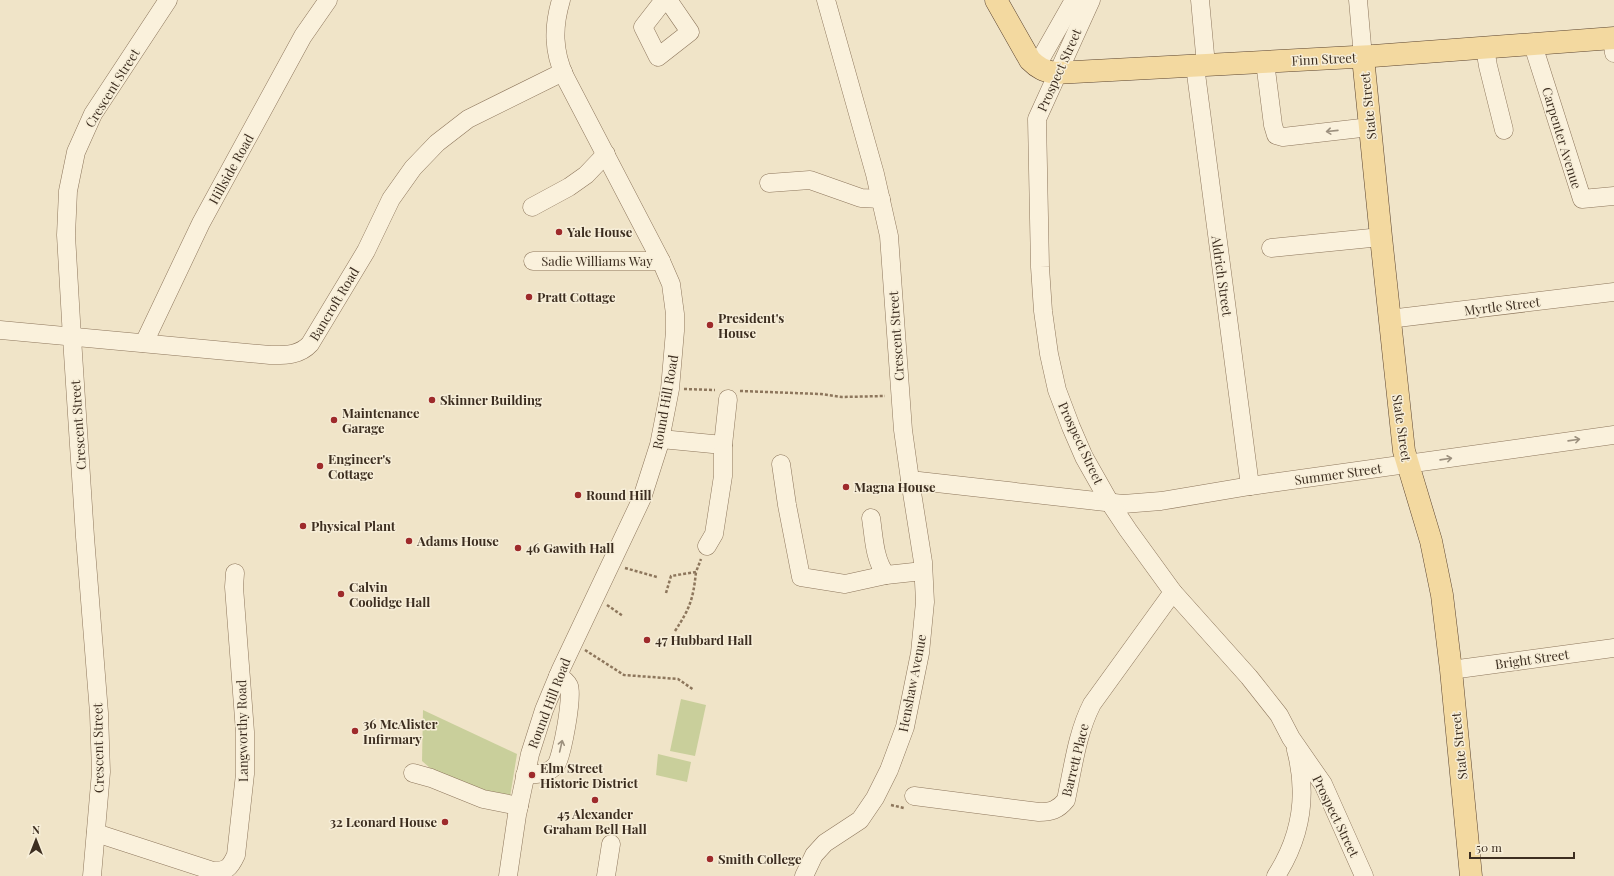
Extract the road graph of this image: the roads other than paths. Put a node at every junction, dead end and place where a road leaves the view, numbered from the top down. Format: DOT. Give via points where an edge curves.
graph roads {
  1 [pos="168,0"];
  2 [pos="328,0"];
  3 [pos="561,0"];
  4 [pos="664,0"];
  5 [pos="668,0"];
  6 [pos="826,0"];
  7 [pos="996,0"];
  8 [pos="1074,0"];
  9 [pos="1091,0"];
  10 [pos="1200,0"];
  11 [pos="1358,0"];
  12 [pos="1613,43"];
  13 [pos="1534,45"];
  14 [pos="1485,48"];
  15 [pos="1363,57"];
  16 [pos="1265,62"];
  17 [pos="1201,66"];
  18 [pos="1036,67"];
  19 [pos="563,72"];
  20 [pos="1370,127"];
  21 [pos="1504,130"];
  22 [pos="606,154"];
  23 [pos="769,183"];
  24 [pos="1614,196"];
  25 [pos="881,199"];
  26 [pos="532,207"];
  27 [pos="1381,237"];
  28 [pos="1271,248"];
  29 [pos="533,261"];
  30 [pos="661,261"];
  31 [pos="1614,292"];
  32 [pos="1389,319"];
  33 [pos="0,330"];
  34 [pos="72,338"];
  35 [pos="144,343"];
  36 [pos="728,393"];
  37 [pos="1614,435"];
  38 [pos="661,438"];
  39 [pos="723,446"];
  40 [pos="781,464"];
  41 [pos="1407,464"];
  42 [pos="910,480"];
  43 [pos="1250,486"];
  44 [pos="1110,503"];
  45 [pos="871,518"];
  46 [pos="707,546"];
  47 [pos="923,571"];
  48 [pos="235,573"];
  49 [pos="886,575"];
  50 [pos="1173,592"];
  51 [pos="1614,648"];
  52 [pos="1451,670"];
  53 [pos="557,671"];
  54 [pos="1291,738"];
  55 [pos="413,773"];
  56 [pos="525,775"];
  57 [pos="914,796"];
  58 [pos="519,806"];
  59 [pos="96,833"];
  60 [pos="611,844"];
  61 [pos="92,876"];
  62 [pos="508,876"];
  63 [pos="606,876"];
  64 [pos="804,876"];
  65 [pos="1276,876"];
  66 [pos="1364,876"];
  67 [pos="1471,876"];
  1 -- 34 [label="street, Crescent Street" via="93,114 76,152 68,190 66,235"];
  2 -- 35 [label="street, Hillside Road" via="304,36 201,222"];
  3 -- 19 [label="street, Round Hill Road" via="554,37"];
  4 -- 5 [label="street" via="643,27 658,57 690,32"];
  6 -- 25 [label="street, Crescent Street"];
  7 -- 18 [label="main road, Prospect Street" via="1023,50"];
  8 -- 18 [label="street, Prospect Street"];
  9 -- 44 [label="street, Prospect Street" via="1037,119 1040,267 1048,354 1057,390 1084,457"];
  10 -- 17 [label="street, Aldrich Street"];
  11 -- 15 [label="street, State Street"];
  12 -- 13 [label="main road, Finn Street"];
  13 -- 14 [label="main road, Finn Street"];
  13 -- 24 [label="street, Carpenter Avenue" via="1582,199"];
  14 -- 15 [label="main road, Finn Street"];
  14 -- 21 [label="street"];
  15 -- 16 [label="main road, Finn Street"];
  15 -- 20 [label="main road, State Street"];
  16 -- 17 [label="main road, Finn Street"];
  20 -- 16 [label="street, one-way" via="1276,135"];
  17 -- 18 [label="main road, Finn Street" via="1055,73"];
  17 -- 43 [label="street, Aldrich Street"];
  19 -- 22 [label="street, Round Hill Road"];
  19 -- 35 [label="street, Bancroft Road" via="468,119 437,143 413,168 391,199 366,251 304,350 270,354"];
  20 -- 27 [label="main road, State Street"];
  22 -- 26 [label="street" via="570,187"];
  22 -- 30 [label="street, Round Hill Road"];
  23 -- 25 [label="street" via="810,180 861,198"];
  25 -- 42 [label="street, Crescent Street" via="890,245 902,423"];
  27 -- 28 [label="street"];
  27 -- 32 [label="main road, State Street"];
  29 -- 30 [label="street, Sadie Williams Way"];
  30 -- 38 [label="street, Round Hill Road" via="672,289 676,331 670,389"];
  31 -- 32 [label="street, Myrtle Street"];
  32 -- 41 [label="main road, State Street" via="1399,416"];
  33 -- 34 [label="street, Bancroft Road"];
  34 -- 35 [label="street, Bancroft Road"];
  34 -- 59 [label="street, Crescent Street" via="99,713 101,772"];
  36 -- 39 [label="street"];
  41 -- 37 [label="street, Summer Street, one-way"];
  38 -- 39 [label="street"];
  38 -- 53 [label="street, Round Hill Road" via="642,498"];
  39 -- 46 [label="street" via="723,476 714,534"];
  40 -- 49 [label="street" via="786,505 801,576 845,584"];
  41 -- 43 [label="street, Summer Street"];
  41 -- 52 [label="main road, State Street" via="1436,562"];
  42 -- 44 [label="street"];
  42 -- 47 [label="street, Henshaw Avenue"];
  43 -- 44 [label="street, Summer Street" via="1161,501"];
  44 -- 50 [label="street, Prospect Street"];
  45 -- 49 [label="street" via="881,569"];
  47 -- 49 [label="street"];
  47 -- 64 [label="street, Henshaw Avenue" via="925,602 920,653 906,727 890,770 860,820 825,843 814,855"];
  48 -- 59 [label="street, Langworthy Road" via="246,774 236,855 232,865 222,871 213,871"];
  50 -- 54 [label="street, Prospect Street" via="1270,702"];
  50 -- 57 [label="street, Barrett Place" via="1092,704 1078,741 1066,800 1061,807 1039,812"];
  51 -- 52 [label="street, Bright Street"];
  52 -- 67 [label="main road, State Street"];
  53 -- 56 [label="street, Round Hill Road"];
  56 -- 53 [label="street, one-way" via="540,774 557,764 568,720 571,694 569,686"];
  54 -- 65 [label="street, Prospect Street" via="1301,775 1301,812 1296,836"];
  54 -- 66 [label="street, Prospect Street" via="1323,784"];
  55 -- 58 [label="street" via="483,800"];
  56 -- 58 [label="street, Round Hill Road"];
  58 -- 62 [label="street, Round Hill Road"];
  59 -- 61 [label="street, Crescent Street"];
  60 -- 63 [label="street"];
}
